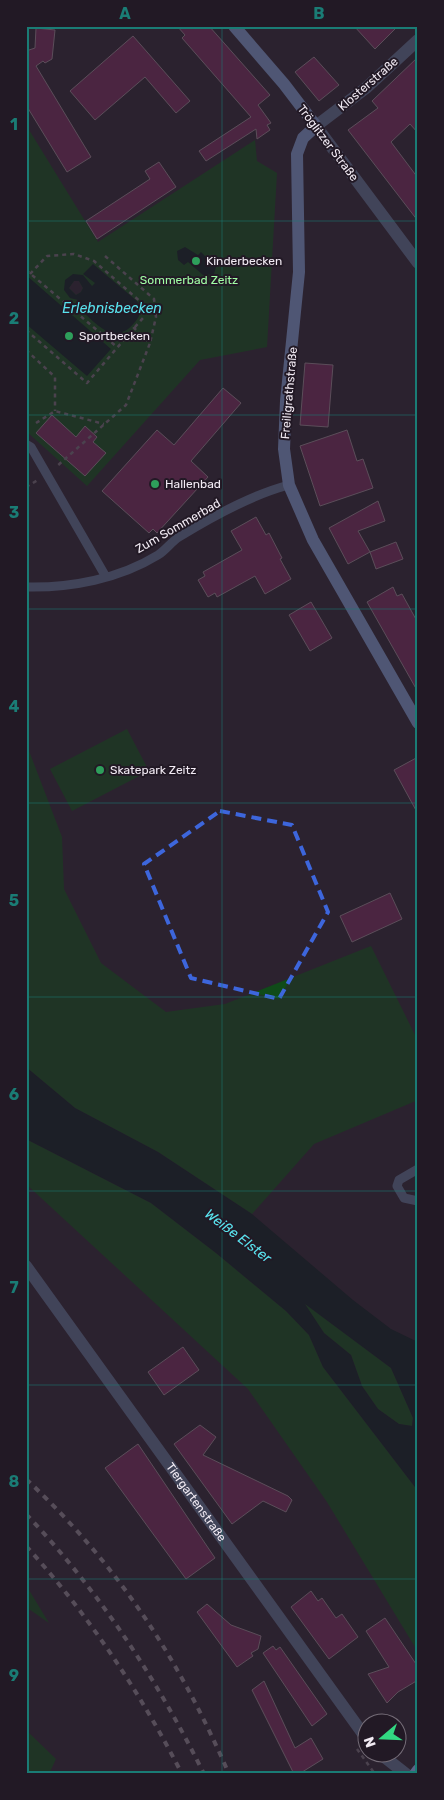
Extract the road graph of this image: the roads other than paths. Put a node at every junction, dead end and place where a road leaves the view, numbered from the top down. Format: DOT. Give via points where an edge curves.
graph roads {
  1 [pos="234,26"];
  2 [pos="418,40"];
  3 [pos="316,126"];
  4 [pos="418,264"];
  5 [pos="26,444"];
  6 [pos="289,485"];
  7 [pos="106,577"];
  8 [pos="26,587"];
  9 [pos="418,723"];
  10 [pos="418,1169"];
  11 [pos="418,1201"];
  12 [pos="26,1266"];
  13 [pos="356,1724"];
  14 [pos="391,1762"];
  15 [pos="418,1770"];
  16 [pos="406,1774"];
  17 [pos="415,1774"];
  1 -- 3 [label="street, Tröglitzer Straße"];
  2 -- 3 [label="street, Klosterstraße" via="366,88"];
  3 -- 4 [label="street, Tröglitzer Straße"];
  3 -- 6 [label="street, Freiligrathstraße" via="303,138 297,154 299,272 284,449"];
  5 -- 7 [label="lane" via="31,447"];
  6 -- 7 [label="lane, Zum Sommerbad" via="266,491 178,538 159,554"];
  6 -- 9 [label="street, Freiligrathstraße" via="313,540"];
  7 -- 8 [label="lane, Zum Sommerbad" via="77,585"];
  10 -- 11 [label="lane" via="399,1180 397,1186 404,1198"];
  12 -- 13 [label="street, Tiergartenstraße"];
  14 -- 16 [label="street"];
  15 -- 17 [label="main road"];
}
